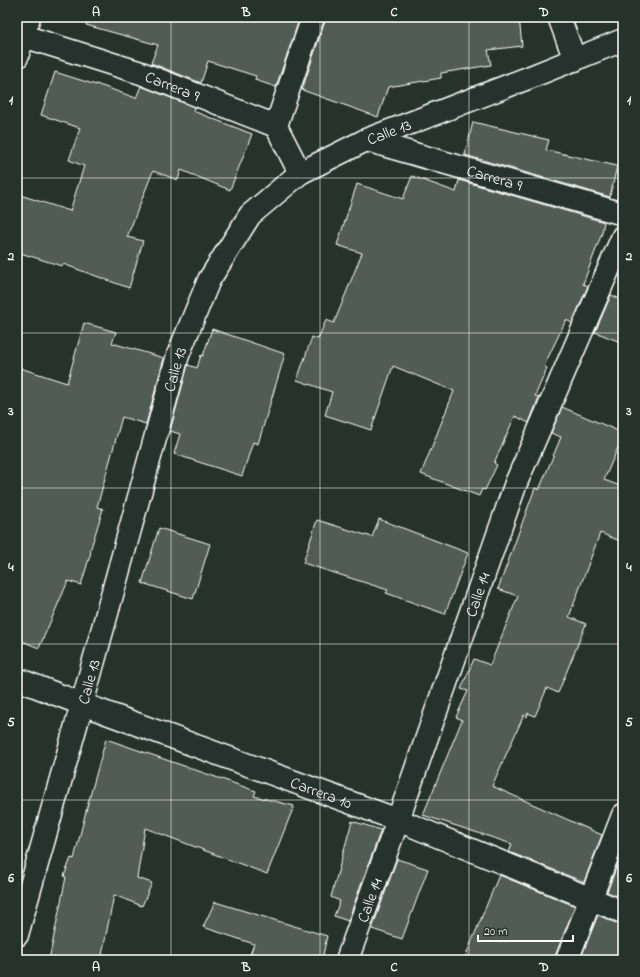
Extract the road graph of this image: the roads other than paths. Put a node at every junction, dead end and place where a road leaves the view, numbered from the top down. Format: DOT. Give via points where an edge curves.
graph roads {
  1 [pos="313,17"];
  2 [pos="559,17"];
  3 [pos="23,29"];
  4 [pos="623,40"];
  5 [pos="17,57"];
  6 [pos="575,60"];
  7 [pos="276,126"];
  8 [pos="366,140"];
  9 [pos="300,173"];
  10 [pos="623,214"];
  11 [pos="623,236"];
  12 [pos="17,679"];
  13 [pos="82,704"];
  14 [pos="623,815"];
  15 [pos="398,820"];
  16 [pos="591,899"];
  17 [pos="623,912"];
  18 [pos="17,934"];
  19 [pos="347,960"];
  20 [pos="567,960"];
  1 -- 7 [label="street"];
  2 -- 6 [label="street"];
  3 -- 5 [label="street"];
  3 -- 7 [label="street, Carrera 9"];
  4 -- 6 [label="street, Calle 13"];
  6 -- 8 [label="street, Calle 13"];
  7 -- 9 [label="street"];
  8 -- 9 [label="street, Calle 13"];
  8 -- 10 [label="street, Carrera 9"];
  9 -- 13 [label="street, Calle 13" via="250,216 209,280 178,355"];
  11 -- 15 [label="street, Calle 14" via="516,483"];
  12 -- 13 [label="street, Carrera 10"];
  13 -- 15 [label="street, Carrera 10"];
  13 -- 18 [label="street, Calle 13"];
  14 -- 16 [label="street"];
  15 -- 16 [label="street, Carrera 10"];
  15 -- 19 [label="street, Calle 14"];
  16 -- 17 [label="street, Carrera 10"];
  16 -- 20 [label="street"];
}
